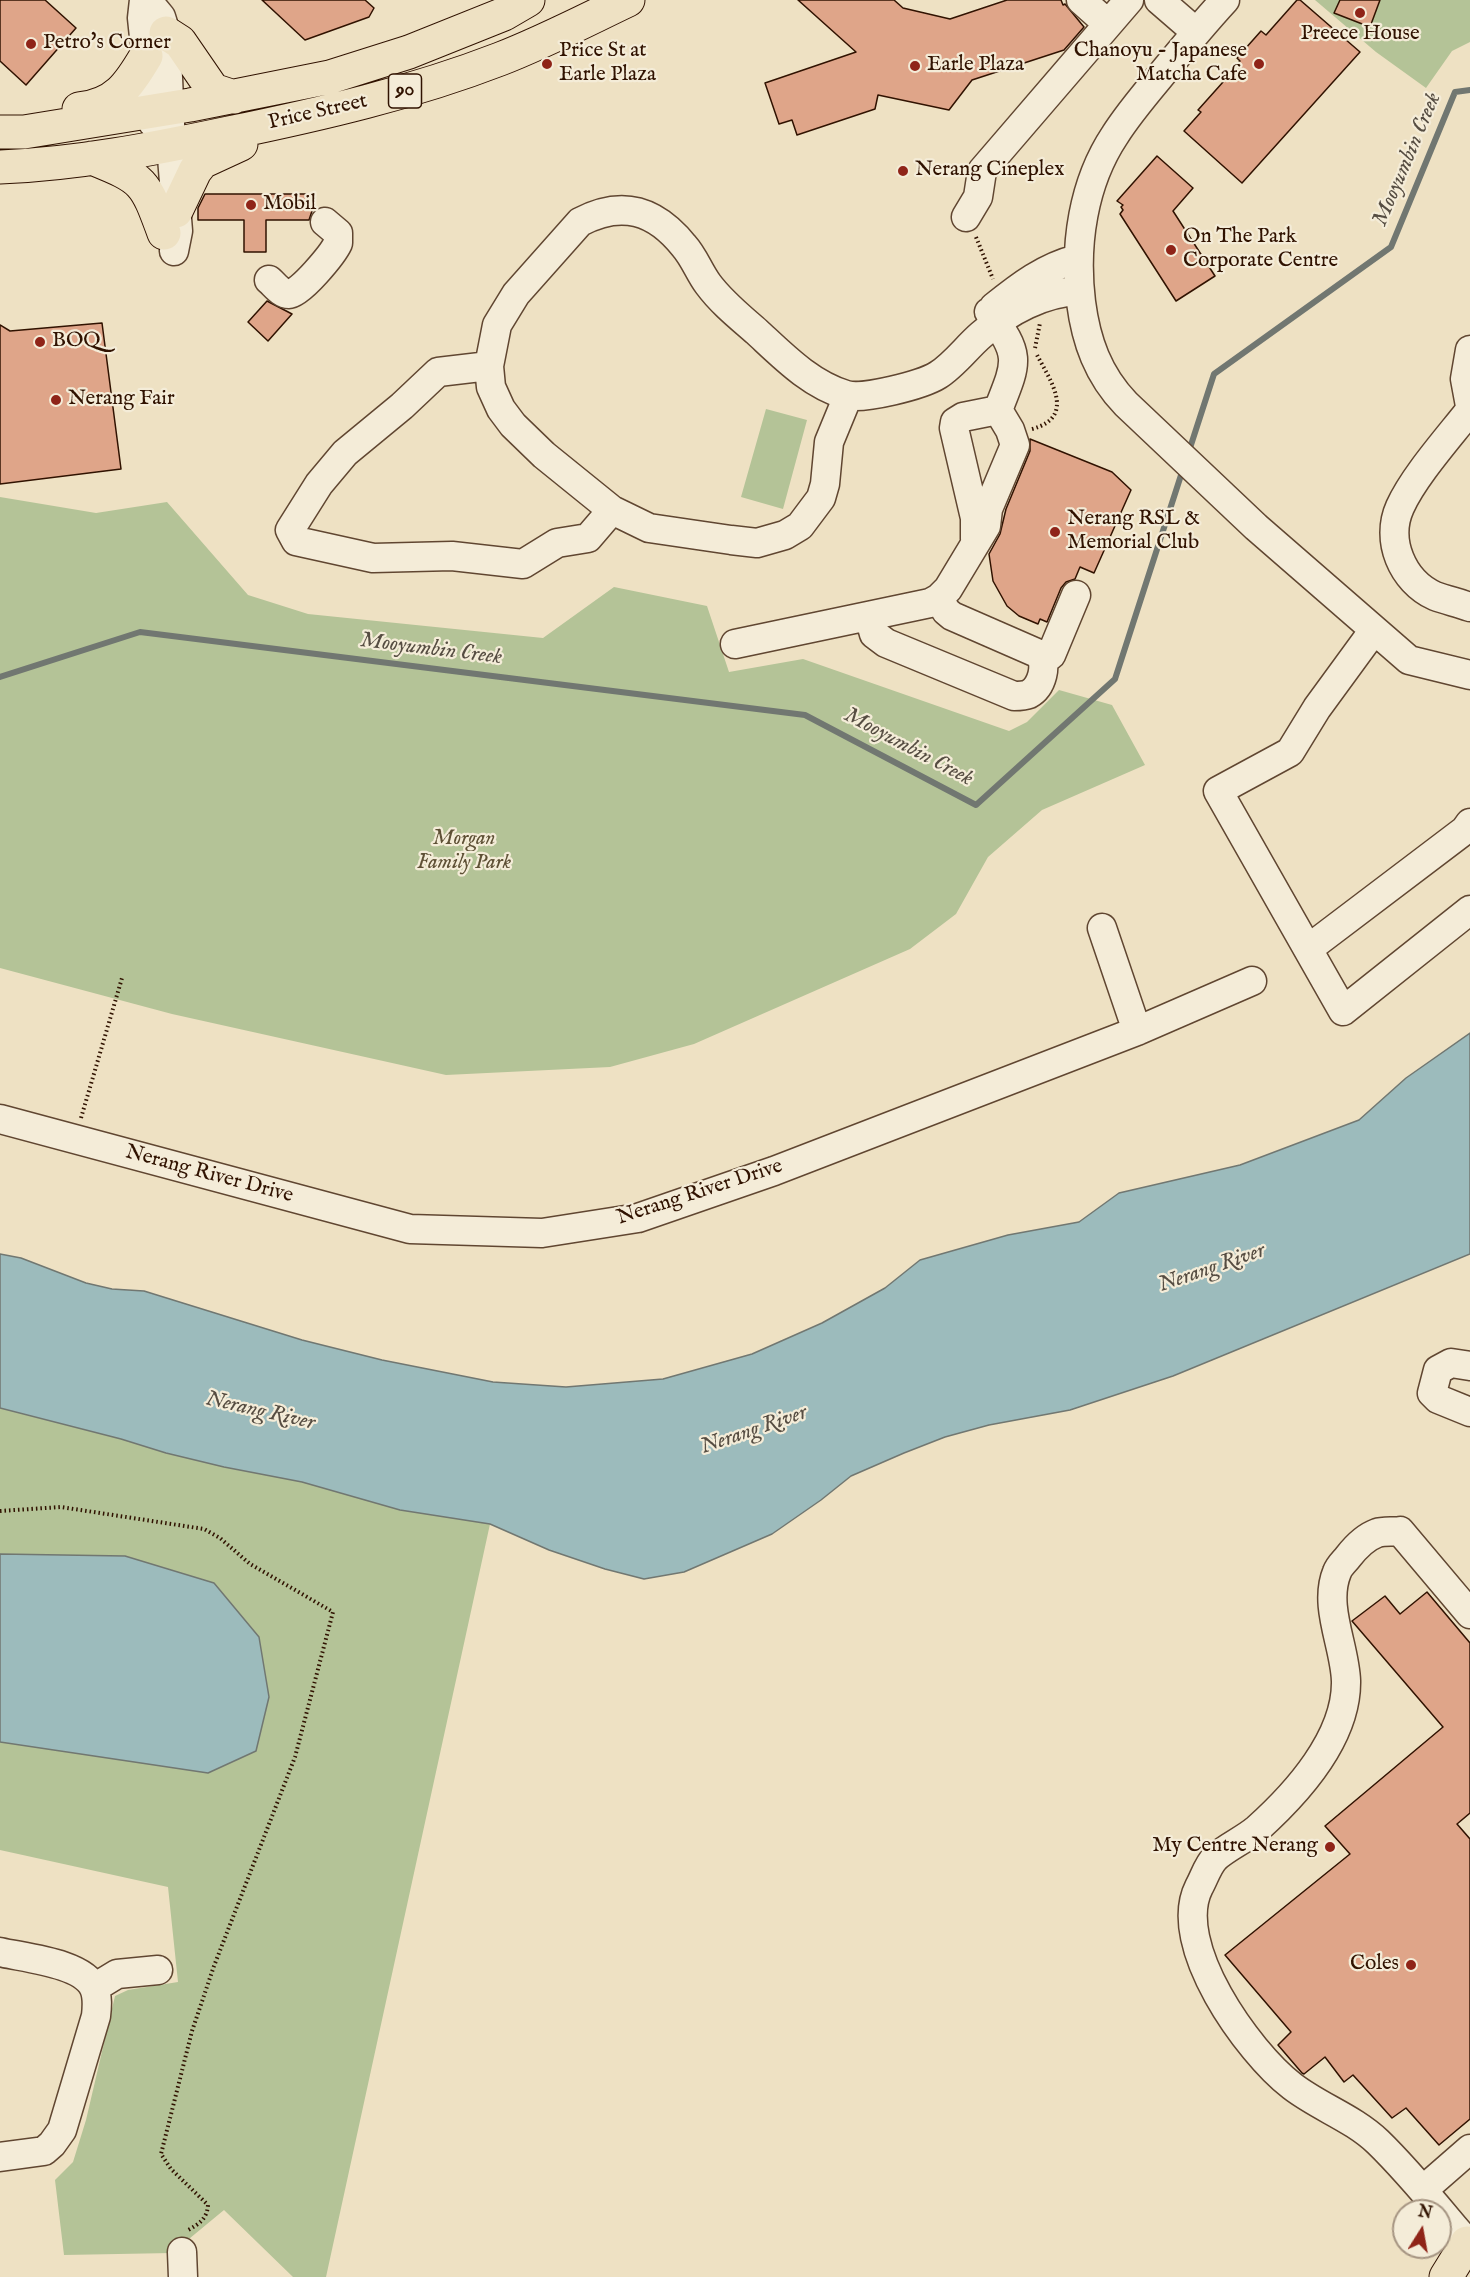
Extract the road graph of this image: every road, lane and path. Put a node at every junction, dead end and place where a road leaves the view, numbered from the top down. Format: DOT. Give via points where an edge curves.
graph roads {
  1 [pos="145,0"];
  2 [pos="528,0"];
  3 [pos="628,0"];
  4 [pos="1081,0"];
  5 [pos="1129,0"];
  6 [pos="1159,0"];
  7 [pos="1225,0"];
  8 [pos="1108,24"];
  9 [pos="1196,32"];
  10 [pos="156,44"];
  11 [pos="234,97"];
  12 [pos="160,110"];
  13 [pos="332,112"];
  14 [pos="0,119"];
  15 [pos="0,132"];
  16 [pos="163,147"];
  17 [pos="92,158"];
  18 [pos="0,167"];
  19 [pos="966,217"];
  20 [pos="170,222"];
  21 [pos="325,222"];
  22 [pos="1077,259"];
  23 [pos="269,280"];
  24 [pos="1079,291"];
  25 [pos="996,307"];
  26 [pos="1038,316"];
  27 [pos="1470,350"];
  28 [pos="489,366"];
  29 [pos="848,396"];
  30 [pos="1470,408"];
  31 [pos="1005,422"];
  32 [pos="967,487"];
  33 [pos="997,488"];
  34 [pos="612,510"];
  35 [pos="975,544"];
  36 [pos="1076,595"];
  37 [pos="939,598"];
  38 [pos="1469,602"];
  39 [pos="869,616"];
  40 [pos="1374,630"];
  41 [pos="735,644"];
  42 [pos="1044,659"];
  43 [pos="1470,675"];
  44 [pos="1470,823"];
  45 [pos="1470,910"];
  46 [pos="1102,928"];
  47 [pos="1308,949"];
  48 [pos="122,978"];
  49 [pos="1252,981"];
  50 [pos="1137,1031"];
  51 [pos="0,1119"];
  52 [pos="75,1139"];
  53 [pos="1470,1366"];
  54 [pos="1470,1412"];
  55 [pos="0,1512"];
  56 [pos="1470,1614"];
  57 [pos="0,1952"];
  58 [pos="158,1970"];
  59 [pos="94,1988"];
  60 [pos="1470,2149"];
  61 [pos="0,2157"];
  62 [pos="1423,2190"];
  63 [pos="1466,2239"];
  64 [pos="182,2265"];
  65 [pos="1446,2277"];
  1 -- 10 [label="street" via="161,17"];
  2 -- 11 [label="main road, Price Street / 90" via="504,14 409,52 330,77"];
  3 -- 13 [label="main road, Price Street / 90" via="502,58"];
  4 -- 8 [label="street"];
  5 -- 8 [label="street"];
  6 -- 9 [label="street"];
  7 -- 9 [label="street"];
  8 -- 19 [label="street" via="982,171 978,197"];
  9 -- 22 [label="street" via="1130,114 1101,159 1088,193"];
  10 -- 11 [label="main road" via="180,42 213,90"];
  10 -- 12 [label="street"];
  10 -- 14 [label="main road" via="126,87 105,102 92,108"];
  11 -- 12 [label="main road, Price Street / 90"];
  12 -- 15 [label="main road, 90" via="24,132"];
  12 -- 16 [label="street"];
  13 -- 16 [label="main road, Price Street / 90"];
  13 -- 20 [label="main road" via="290,134 235,145 202,162"];
  16 -- 17 [label="main road, 90"];
  16 -- 20 [label="street"];
  17 -- 18 [label="main road, 90"];
  17 -- 20 [label="main road" via="127,172 142,184"];
  19 -- 25 [label="path" via="981,245"];
  21 -- 23 [label="street" via="338,233 338,243 301,288 292,294 285,293"];
  22 -- 24 [label="street"];
  22 -- 25 [label="street" via="1060,263 1020,286"];
  24 -- 25 [label="street"];
  24 -- 40 [label="street" via="1095,362 1126,404 1256,527"];
  25 -- 29 [label="street" via="982,333 937,376 867,396"];
  25 -- 31 [label="street" via="1015,365"];
  26 -- 31 [label="path" via="1036,354 1052,382 1057,407 1053,417 1039,427"];
  27 -- 30 [label="street" via="1465,379"];
  28 -- 29 [label="street" via="497,325 516,294 569,232 594,215 628,210 656,219 674,234 725,304 800,371"];
  28 -- 34 [label="street" via="491,387 513,425"];
  28 -- 34 [label="street" via="438,372 345,453 319,484 290,530 296,541 373,558 452,556 523,564 557,543 588,538"];
  29 -- 34 [label="street" via="829,442 821,498 800,526 785,535 757,543 731,540 649,528"];
  30 -- 38 [label="street" via="1412,486 1400,508 1394,532 1397,552 1420,587 1435,596"];
  31 -- 32 [label="street" via="963,417 955,422"];
  31 -- 33 [label="street" via="1016,445"];
  32 -- 33 [label="street" via="986,491"];
  32 -- 35 [label="street" via="975,518"];
  33 -- 35 [label="street" via="986,526"];
  35 -- 37 [label="street"];
  36 -- 42 [label="street" via="1051,655"];
  37 -- 39 [label="street"];
  37 -- 42 [label="street" via="952,616 1032,650"];
  39 -- 41 [label="street"];
  39 -- 42 [label="street" via="879,639 1014,696 1029,694 1036,688"];
  40 -- 43 [label="street" via="1409,660"];
  40 -- 47 [label="street" via="1290,752 1218,792"];
  44 -- 47 [label="street" via="1465,831"];
  45 -- 47 [label="street" via="1342,1011"];
  46 -- 50 [label="street"];
  48 -- 52 [label="path"];
  49 -- 50 [label="street, Nerang River Drive"];
  50 -- 52 [label="street, Nerang River Drive" via="774,1171 638,1218 542,1233 410,1229"];
  51 -- 52 [label="street, Nerang River Drive"];
  53 -- 54 [label="street" via="1451,1363 1438,1370 1432,1393"];
  55 -- 64 [label="path" via="61,1507 204,1529 250,1564 333,1612 295,1757 192,2031 161,2154 208,2205 208,2213 201,2222 174,2239 173,2247"];
  56 -- 62 [label="street" via="1400,1531 1377,1533 1355,1549 1337,1571 1332,1594 1346,1682 1331,1740 1308,1776 1283,1804 1214,1859 1197,1890 1192,1921 1210,1978 1231,2017 1257,2052 1294,2087 1366,2132"];
  57 -- 59 [label="street" via="64,1967 85,1977"];
  58 -- 59 [label="street" via="117,1974"];
  59 -- 61 [label="street" via="96,2016 62,2130 44,2151"];
  60 -- 62 [label="street"];
  62 -- 63 [label="street"];
  63 -- 65 [label="main road"];
}
